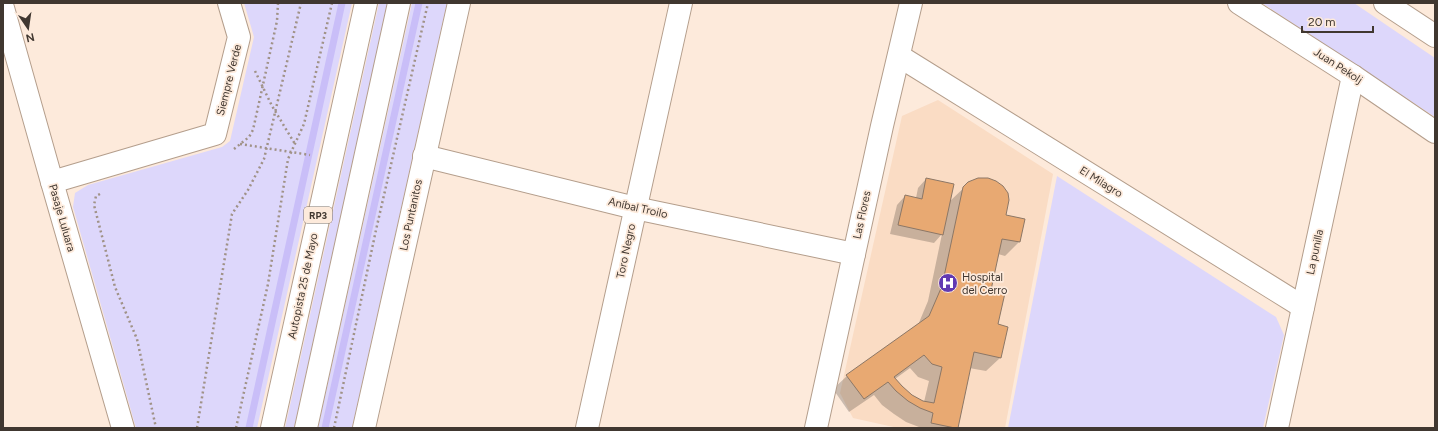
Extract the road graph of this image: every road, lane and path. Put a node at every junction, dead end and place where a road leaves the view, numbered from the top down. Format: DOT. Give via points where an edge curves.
graph roads {
  1 [pos="229,3"];
  2 [pos="278,3"];
  3 [pos="301,3"];
  4 [pos="332,3"];
  5 [pos="366,3"];
  6 [pos="399,3"];
  7 [pos="428,3"];
  8 [pos="459,3"];
  9 [pos="681,3"];
  10 [pos="911,3"];
  11 [pos="1239,3"];
  12 [pos="1386,3"];
  13 [pos="3,8"];
  14 [pos="1435,36"];
  15 [pos="239,37"];
  16 [pos="899,56"];
  17 [pos="1353,76"];
  18 [pos="263,87"];
  19 [pos="276,112"];
  20 [pos="1435,132"];
  21 [pos="215,134"];
  22 [pos="240,144"];
  23 [pos="295,144"];
  24 [pos="267,149"];
  25 [pos="233,150"];
  26 [pos="291,152"];
  27 [pos="313,155"];
  28 [pos="424,156"];
  29 [pos="52,182"];
  30 [pos="105,190"];
  31 [pos="635,208"];
  32 [pos="854,254"];
  33 [pos="1303,308"];
  34 [pos="822,427"];
  35 [pos="124,428"];
  36 [pos="156,428"];
  37 [pos="197,428"];
  38 [pos="236,428"];
  39 [pos="272,428"];
  40 [pos="306,428"];
  41 [pos="334,428"];
  42 [pos="364,428"];
  43 [pos="587,428"];
  44 [pos="1277,428"];
  1 -- 15 [label="street, Siempre Verde"];
  2 -- 18 [label="path" via="277,21"];
  3 -- 19 [label="path"];
  4 -- 23 [label="path" via="304,124"];
  5 -- 39 [label="street, Autopista 25 de Mayo / RP3"];
  6 -- 40 [label="street"];
  7 -- 41 [label="path"];
  8 -- 28 [label="street, Los Puntanitos"];
  9 -- 31 [label="street, Toro Negro"];
  10 -- 16 [label="street, Las Flores"];
  11 -- 17 [label="street, Juan Pekolj"];
  12 -- 14 [label="street"];
  13 -- 29 [label="street, Pasaje Luluara"];
  15 -- 18 [label="path"];
  15 -- 21 [label="street, Siempre Verde"];
  16 -- 32 [label="street, Las Flores"];
  16 -- 33 [label="street, El Milagro"];
  17 -- 20 [label="street, Juan Pekolj"];
  17 -- 33 [label="street, La punilla"];
  18 -- 19 [label="path"];
  18 -- 22 [label="path" via="253,130 249,138"];
  19 -- 23 [label="path"];
  19 -- 24 [label="path"];
  21 -- 22 [label="path"];
  21 -- 29 [label="street"];
  22 -- 24 [label="path"];
  22 -- 25 [label="path"];
  23 -- 26 [label="path"];
  24 -- 26 [label="path"];
  24 -- 37 [label="path" via="248,190 232,214"];
  26 -- 27 [label="path"];
  26 -- 38 [label="path" via="268,284"];
  28 -- 31 [label="street, Aníbal Troilo"];
  28 -- 42 [label="street, Los Puntanitos"];
  29 -- 35 [label="street, Pasaje Luluara"];
  30 -- 36 [label="path" via="96,196 94,205 115,287 137,340"];
  31 -- 32 [label="street, Aníbal Troilo"];
  31 -- 43 [label="street, Toro Negro"];
  32 -- 34 [label="street, Las Flores"];
  33 -- 44 [label="street, La punilla"];
}
